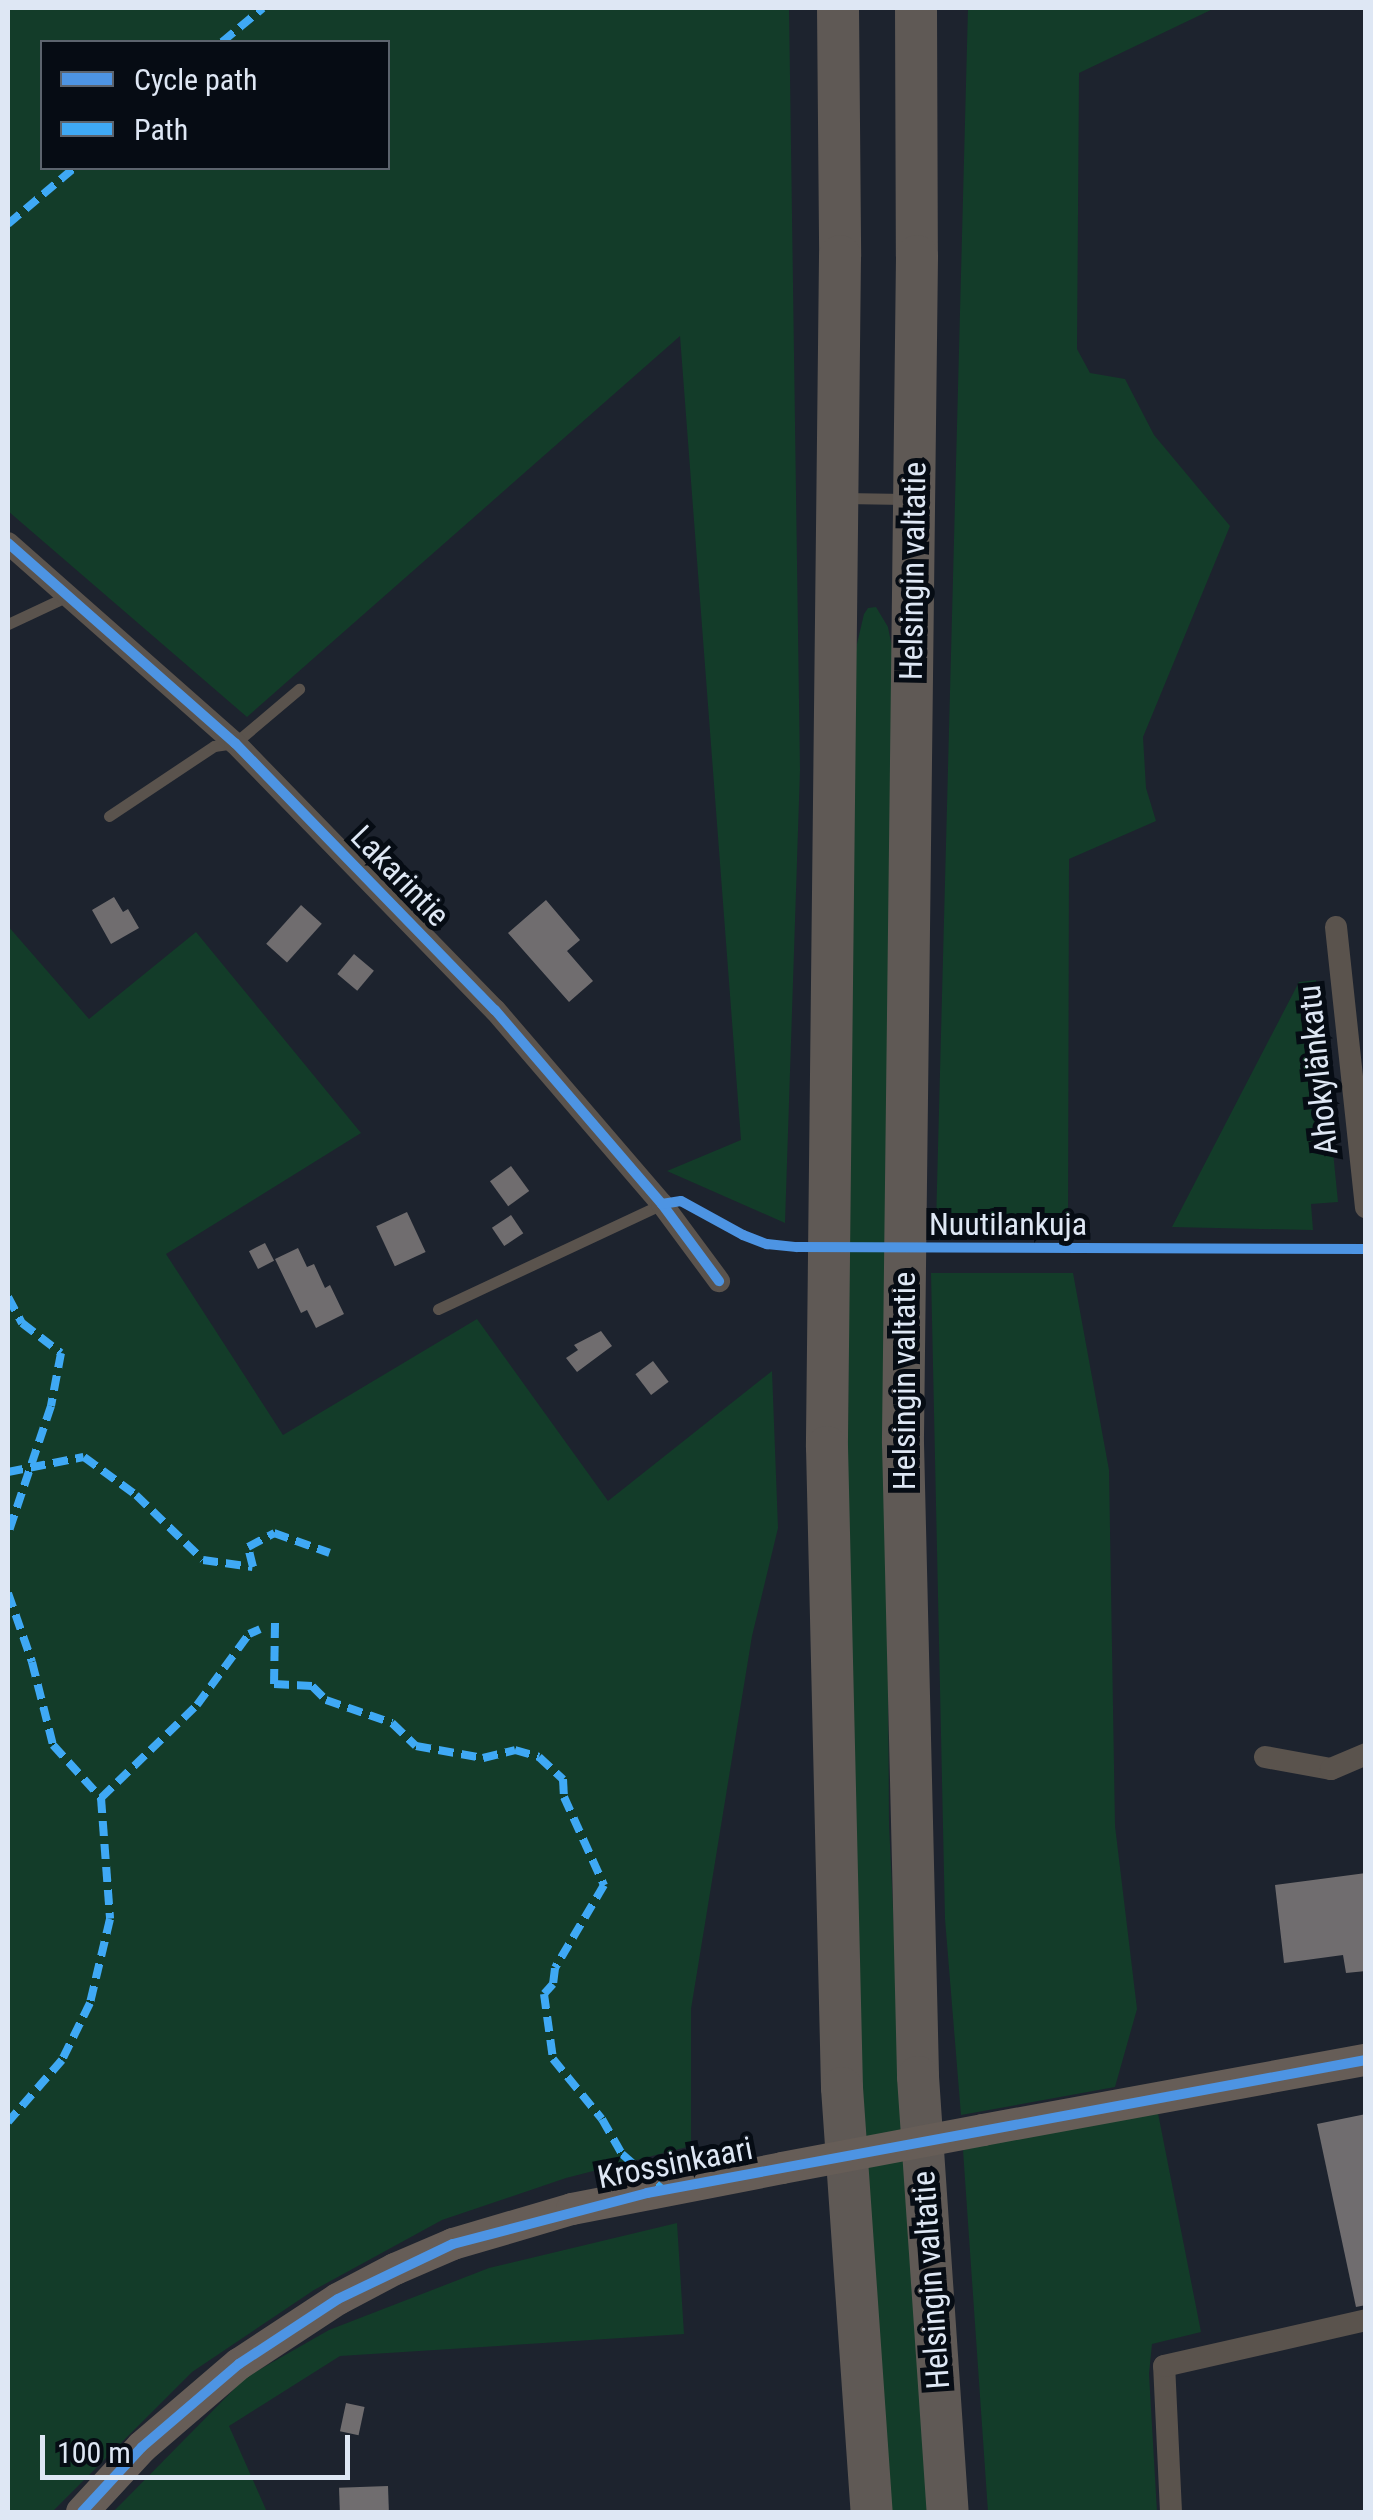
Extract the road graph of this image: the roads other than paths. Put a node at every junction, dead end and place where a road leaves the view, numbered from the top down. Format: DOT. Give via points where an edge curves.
graph roads {
  1 [pos="838,8"];
  2 [pos="916,8"];
  3 [pos="838,498"];
  4 [pos="915,499"];
  5 [pos="8,543"];
  6 [pos="68,596"];
  7 [pos="8,624"];
  8 [pos="298,689"];
  9 [pos="235,743"];
  10 [pos="110,816"];
  11 [pos="1336,927"];
  12 [pos="662,1204"];
  13 [pos="1366,1207"];
  14 [pos="719,1280"];
  15 [pos="438,1309"];
  16 [pos="1366,1754"];
  17 [pos="1266,1757"];
  18 [pos="1366,2060"];
  19 [pos="1366,2320"];
  20 [pos="860,2394"];
  21 [pos="82,2512"];
  22 [pos="858,2512"];
  23 [pos="872,2512"];
  24 [pos="948,2512"];
  25 [pos="1171,2512"];
  1 -- 3 [label="highway"];
  2 -- 4 [label="highway, Helsingin valtatie"];
  3 -- 4 [label="lane"];
  3 -- 20 [label="highway" via="827,1447 834,1886"];
  4 -- 24 [label="highway, Helsingin valtatie" via="903,1463 918,2076"];
  5 -- 6 [label="street, Lakarintie"];
  6 -- 7 [label="lane"];
  6 -- 9 [label="street, Lakarintie"];
  8 -- 9 [label="lane"];
  9 -- 10 [label="lane" via="214,746"];
  9 -- 12 [label="street, Lakarintie" via="495,1010"];
  11 -- 13 [label="street, Ahokylänkatu"];
  12 -- 14 [label="street, Lakarintie"];
  12 -- 15 [label="lane"];
  16 -- 17 [label="street" via="1331,1769"];
  18 -- 21 [label="street, Krossinkaari, bridge" via="572,2209 453,2244 338,2299 239,2364 142,2447"];
  19 -- 25 [label="street" via="1164,2366"];
  20 -- 22 [label="highway"];
  20 -- 23 [label="highway"];
}
